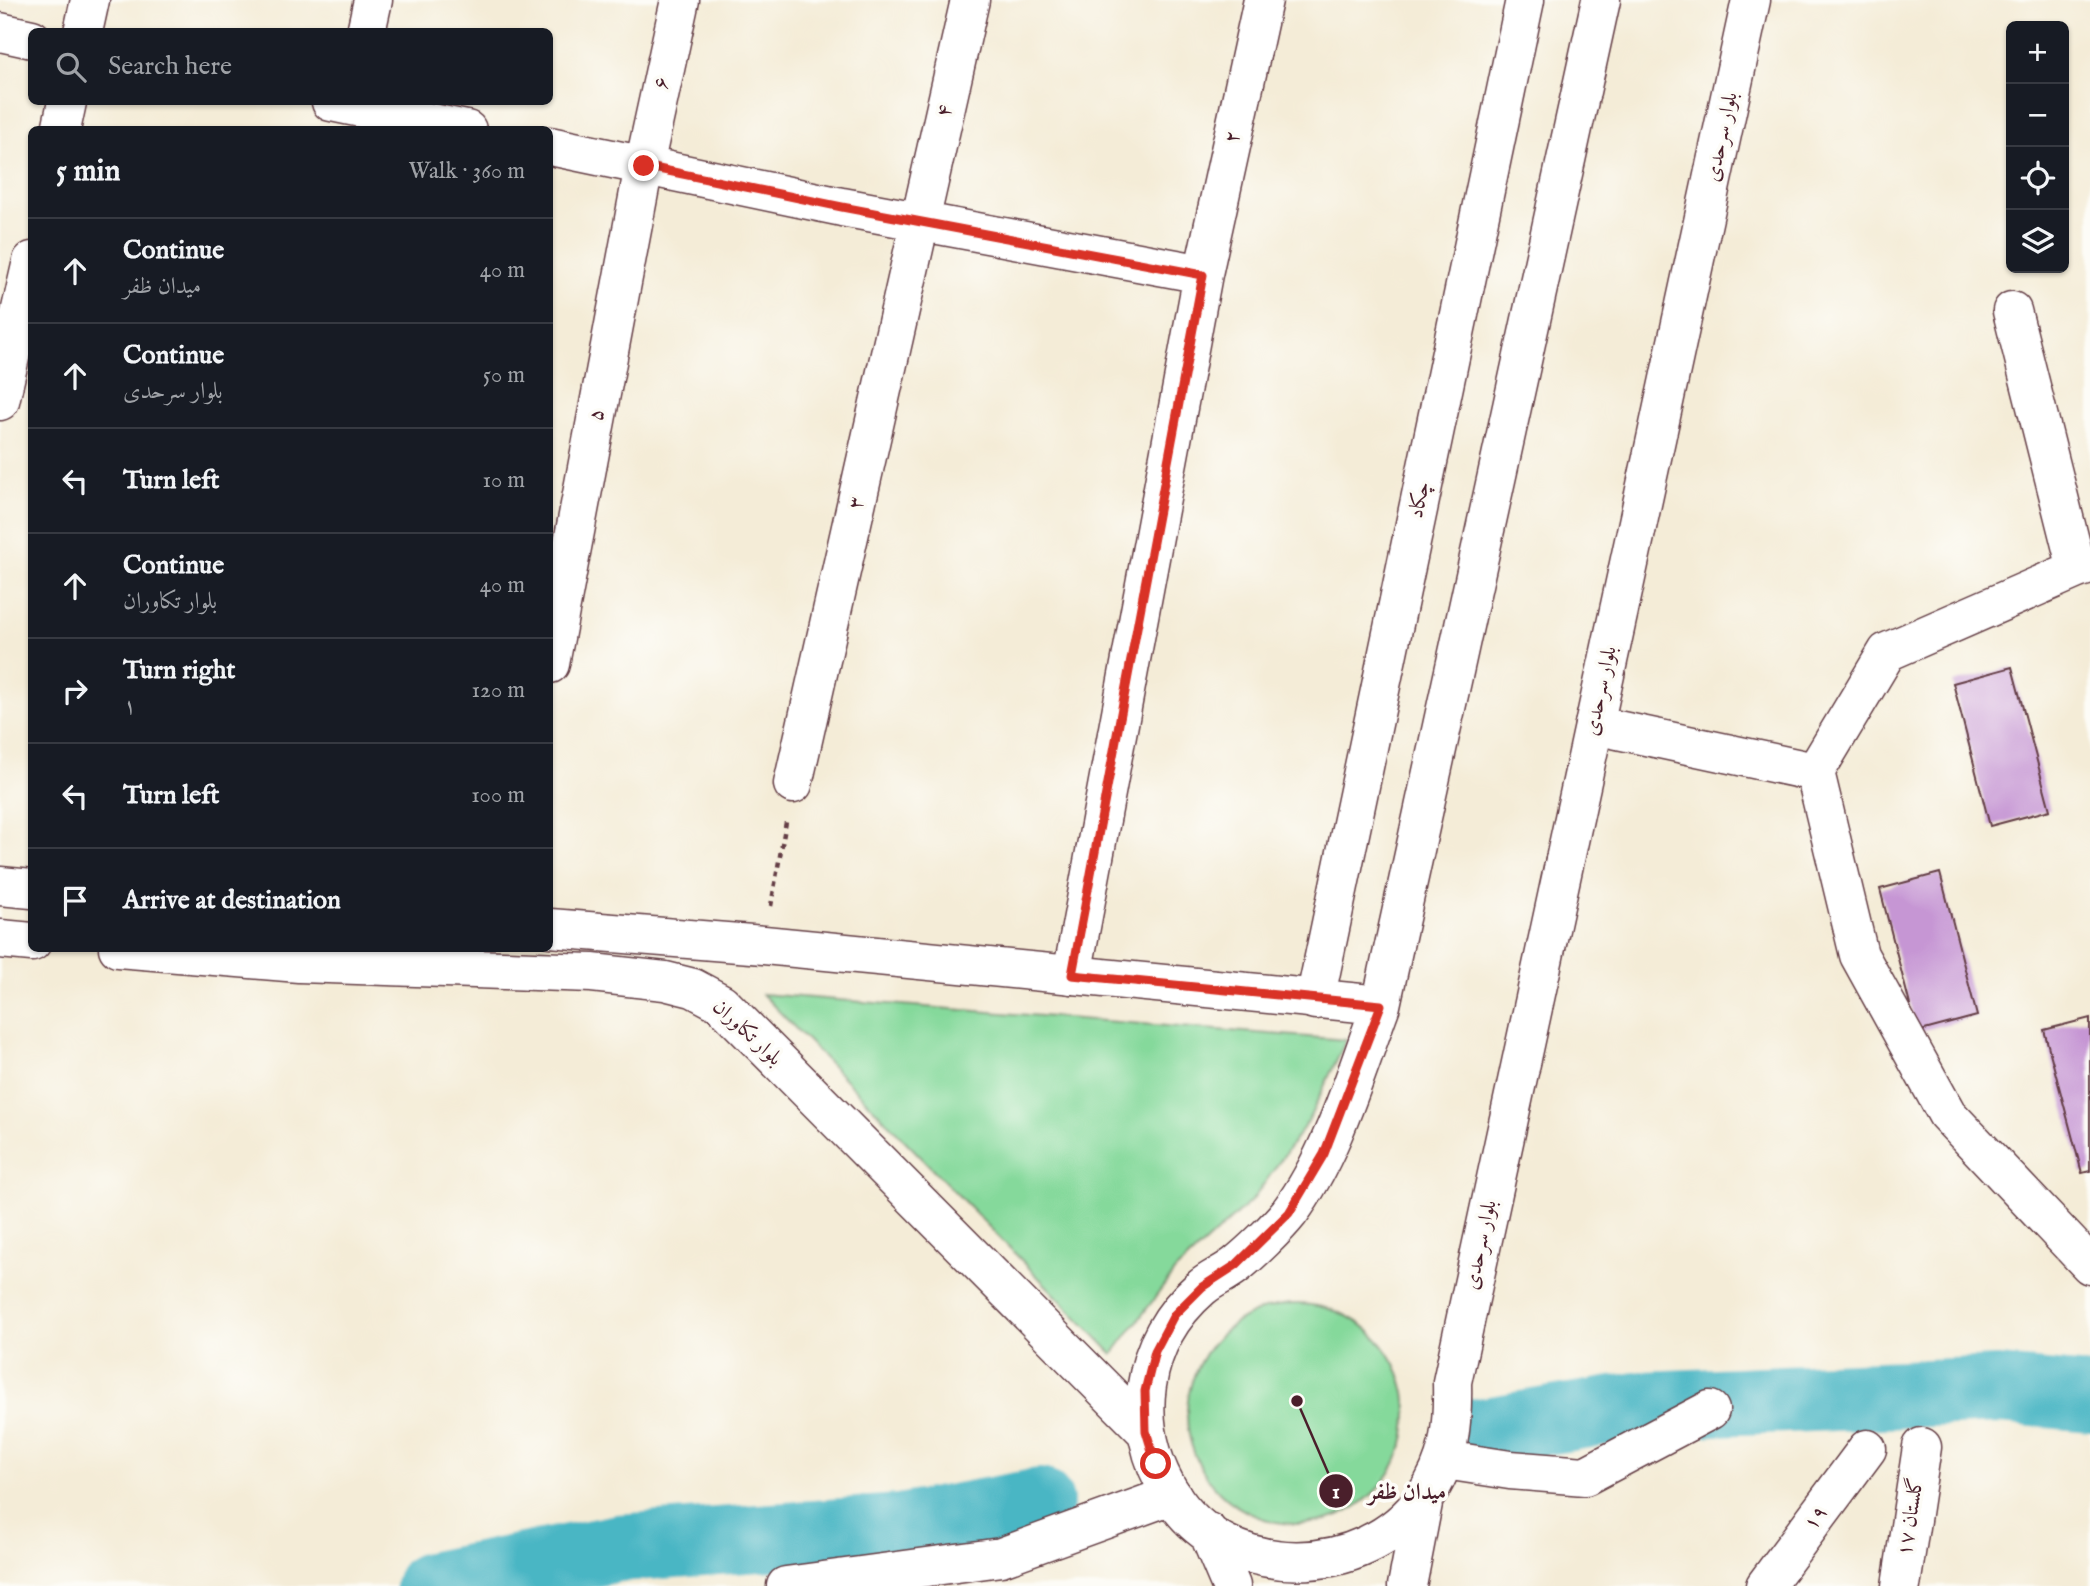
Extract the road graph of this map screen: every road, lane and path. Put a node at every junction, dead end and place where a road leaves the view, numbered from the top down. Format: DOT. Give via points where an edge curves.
graph roads {
  1 [pos="90,0"];
  2 [pos="373,0"];
  3 [pos="680,0"];
  4 [pos="970,0"];
  5 [pos="1263,0"];
  6 [pos="1525,0"];
  7 [pos="1601,0"];
  8 [pos="1752,0"];
  9 [pos="84,28"];
  10 [pos="367,28"];
  11 [pos="0,32"];
  12 [pos="28,38"];
  13 [pos="66,105"];
  14 [pos="343,109"];
  15 [pos="62,126"];
  16 [pos="443,126"];
  17 [pos="553,147"];
  18 [pos="644,166"];
  19 [pos="920,221"];
  20 [pos="1203,275"];
  21 [pos="28,278"];
  22 [pos="2012,311"];
  23 [pos="0,401"];
  24 [pos="2083,567"];
  25 [pos="553,648"];
  26 [pos="1594,725"];
  27 [pos="1815,772"];
  28 [pos="793,784"];
  29 [pos="0,886"];
  30 [pos="28,889"];
  31 [pos="553,928"];
  32 [pos="0,939"];
  33 [pos="28,942"];
  34 [pos="764,945"];
  35 [pos="166,952"];
  36 [pos="1072,975"];
  37 [pos="1315,1000"];
  38 [pos="1381,1005"];
  39 [pos="2090,1265"];
  40 [pos="1710,1410"];
  41 [pos="1146,1431"];
  42 [pos="1922,1447"];
  43 [pos="1867,1449"];
  44 [pos="1445,1460"];
  45 [pos="1172,1495"];
  46 [pos="1424,1498"];
  47 [pos="1208,1532"];
  48 [pos="999,1572"];
  49 [pos="786,1586"];
  50 [pos="1231,1586"];
  51 [pos="1407,1586"];
  52 [pos="1765,1586"];
  53 [pos="1901,1586"];
  1 -- 9 [label="street"];
  2 -- 10 [label="street"];
  3 -- 18 [label="street, ۶"];
  4 -- 19 [label="street, ۴"];
  5 -- 20 [label="street, ۲"];
  6 -- 37 [label="street, چکاد"];
  7 -- 38 [label="street"];
  8 -- 26 [label="street, بلوار سرحدی"];
  11 -- 12 [label="street"];
  13 -- 15 [label="street"];
  14 -- 16 [label="street"];
  17 -- 18 [label="street"];
  18 -- 19 [label="street"];
  18 -- 25 [label="street, ۵"];
  19 -- 20 [label="street"];
  19 -- 28 [label="street, ۳"];
  20 -- 36 [label="street, ۲"];
  21 -- 23 [label="street"];
  22 -- 24 [label="street"];
  24 -- 27 [label="street" via="1887,652"];
  26 -- 27 [label="street"];
  26 -- 44 [label="street, بلوار سرحدی" via="1451,1382 1452,1423"];
  27 -- 39 [label="street" via="1859,955 1947,1114"];
  28 -- 34 [label="path"];
  29 -- 30 [label="street"];
  31 -- 34 [label="street"];
  32 -- 33 [label="street"];
  34 -- 36 [label="street"];
  35 -- 41 [label="street, بلوار تکاوران" via="299,963 592,974 693,988 720,1003"];
  36 -- 37 [label="street"];
  37 -- 38 [label="street"];
  38 -- 41 [label="street" via="1324,1154 1289,1213 1236,1265 1202,1287 1174,1315 1155,1351 1145,1391"];
  40 -- 44 [label="street" via="1585,1476"];
  41 -- 45 [label="street"];
  42 -- 53 [label="street, گلستان ۱۷"];
  43 -- 52 [label="street, ۱۹"];
  44 -- 46 [label="street, بلوار سرحدی"];
  45 -- 47 [label="street"];
  45 -- 48 [label="street"];
  46 -- 47 [label="street" via="1397,1528 1362,1549 1323,1560 1283,1562 1243,1552"];
  46 -- 51 [label="street"];
  47 -- 50 [label="street"];
  48 -- 49 [label="street"];
}
